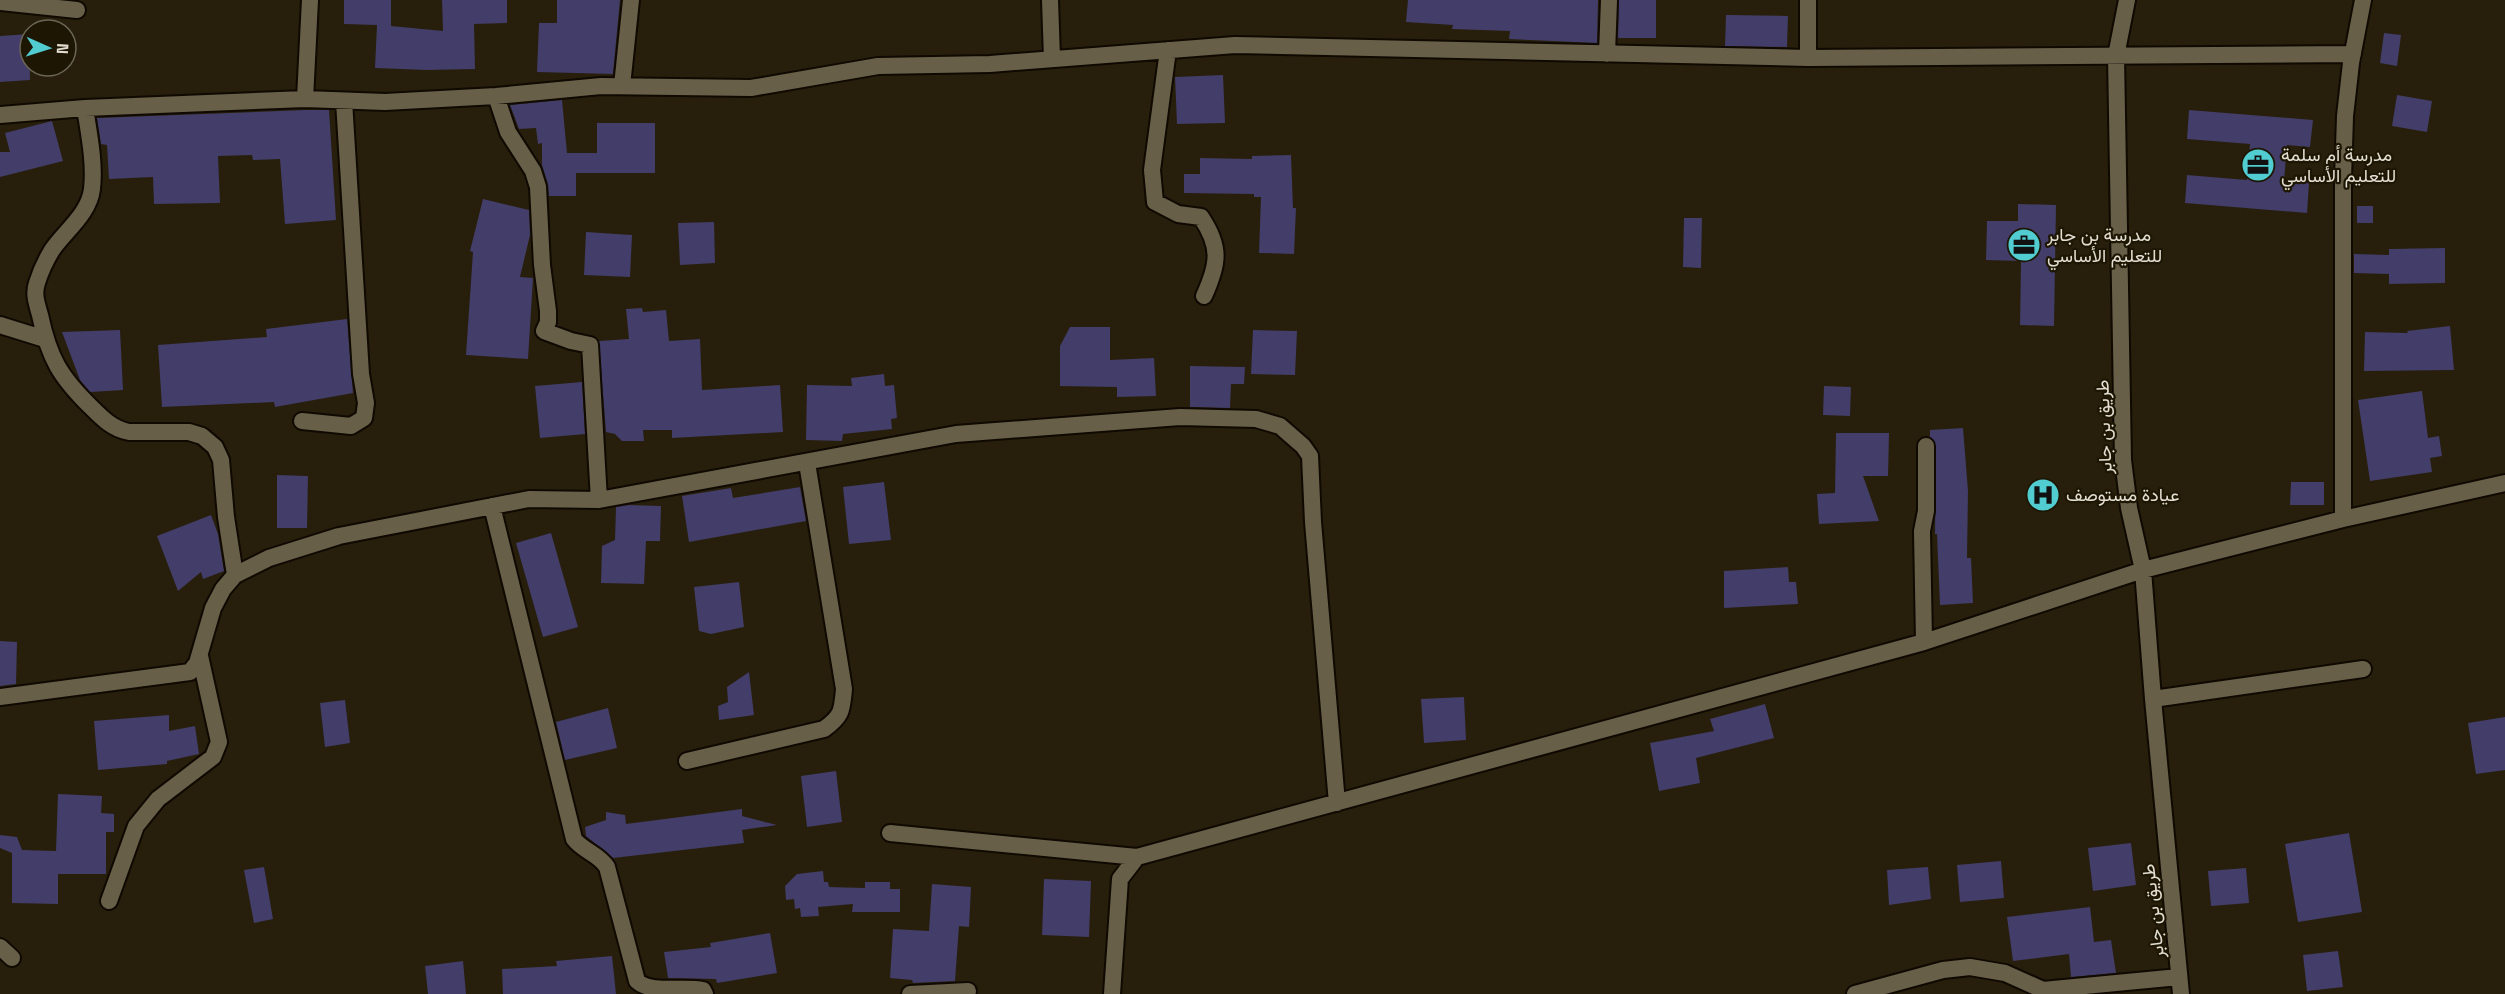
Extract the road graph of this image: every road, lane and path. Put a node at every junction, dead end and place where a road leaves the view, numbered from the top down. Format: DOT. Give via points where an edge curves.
graph roads {
  1 [pos="310,0"];
  2 [pos="631,0"];
  3 [pos="1050,0"];
  4 [pos="1609,0"];
  5 [pos="1808,0"];
  6 [pos="2127,0"];
  7 [pos="2363,0"];
  8 [pos="0,2"];
  9 [pos="77,10"];
  10 [pos="1168,50"];
  11 [pos="1607,54"];
  12 [pos="2353,54"];
  13 [pos="2116,56"];
  14 [pos="1808,58"];
  15 [pos="1052,59"];
  16 [pos="622,86"];
  17 [pos="496,96"];
  18 [pos="305,99"];
  19 [pos="344,101"];
  20 [pos="85,108"];
  21 [pos="0,115"];
  22 [pos="1204,296"];
  23 [pos="0,325"];
  24 [pos="45,339"];
  25 [pos="302,421"];
  26 [pos="1926,446"];
  27 [pos="807,463"];
  28 [pos="2505,483"];
  29 [pos="599,500"];
  30 [pos="492,506"];
  31 [pos="2343,519"];
  32 [pos="2143,570"];
  33 [pos="235,575"];
  34 [pos="1924,642"];
  35 [pos="200,656"];
  36 [pos="2362,669"];
  37 [pos="0,697"];
  38 [pos="2152,699"];
  39 [pos="687,761"];
  40 [pos="1337,803"];
  41 [pos="891,833"];
  42 [pos="1137,857"];
  43 [pos="109,901"];
  44 [pos="2180,986"];
  45 [pos="968,991"];
  46 [pos="705,994"];
  47 [pos="910,994"];
  48 [pos="1112,994"];
  49 [pos="1855,994"];
  1 -- 18 [label="street"];
  2 -- 16 [label="street"];
  3 -- 15 [label="street"];
  4 -- 11 [label="street"];
  5 -- 14 [label="street"];
  6 -- 13 [label="street, طريق بن جابر"];
  7 -- 12 [label="street"];
  8 -- 9 [label="street"];
  10 -- 11 [label="street" via="1235,45"];
  10 -- 15 [label="street"];
  10 -- 22 [label="street" via="1152,170 1155,202 1178,214 1201,217 1213,235 1218,252"];
  11 -- 14 [label="street"];
  12 -- 13 [label="street"];
  12 -- 31 [label="street" via="2345,116 2343,179"];
  13 -- 14 [label="street"];
  13 -- 32 [label="street, طريق بن جابر" via="2123,460"];
  15 -- 16 [label="street" via="878,66 751,88"];
  16 -- 17 [label="street"];
  17 -- 19 [label="street"];
  17 -- 29 [label="street" via="508,132 533,171 538,187 548,311 544,331 590,345"];
  18 -- 19 [label="street"];
  18 -- 20 [label="street"];
  19 -- 25 [label="street" via="366,403 364,418 351,426"];
  20 -- 21 [label="street"];
  20 -- 24 [label="street" via="92,190 78,219 53,250 37,281 36,298"];
  23 -- 24 [label="street"];
  24 -- 33 [label="street" via="70,387 120,431 189,432 202,436 215,447 221,460"];
  26 -- 34 [label="street" via="1926,510 1922,531"];
  27 -- 29 [label="street"];
  27 -- 39 [label="street" via="844,689 839,718 824,729"];
  27 -- 40 [label="street" via="956,434 1180,417 1256,419 1281,426 1310,456"];
  28 -- 31 [label="street"];
  29 -- 30 [label="street" via="528,499"];
  30 -- 33 [label="street" via="339,536 269,558"];
  30 -- 46 [label="street" via="574,839 607,867 640,986 655,992 694,988"];
  31 -- 32 [label="street"];
  32 -- 34 [label="street"];
  32 -- 38 [label="street, طريق بن جابر"];
  33 -- 35 [label="street" via="213,608"];
  34 -- 40 [label="street"];
  35 -- 37 [label="street" via="196,668 181,675"];
  35 -- 43 [label="street" via="218,736 217,751 158,799 136,826"];
  36 -- 38 [label="street"];
  38 -- 44 [label="street, طريق بن جابر"];
  40 -- 42 [label="street"];
  41 -- 42 [label="street"];
  42 -- 48 [label="street" via="1120,879"];
  44 -- 49 [label="street" via="2043,990 2005,973 1970,967 1943,970"];
  45 -- 47 [label="street"];
}
